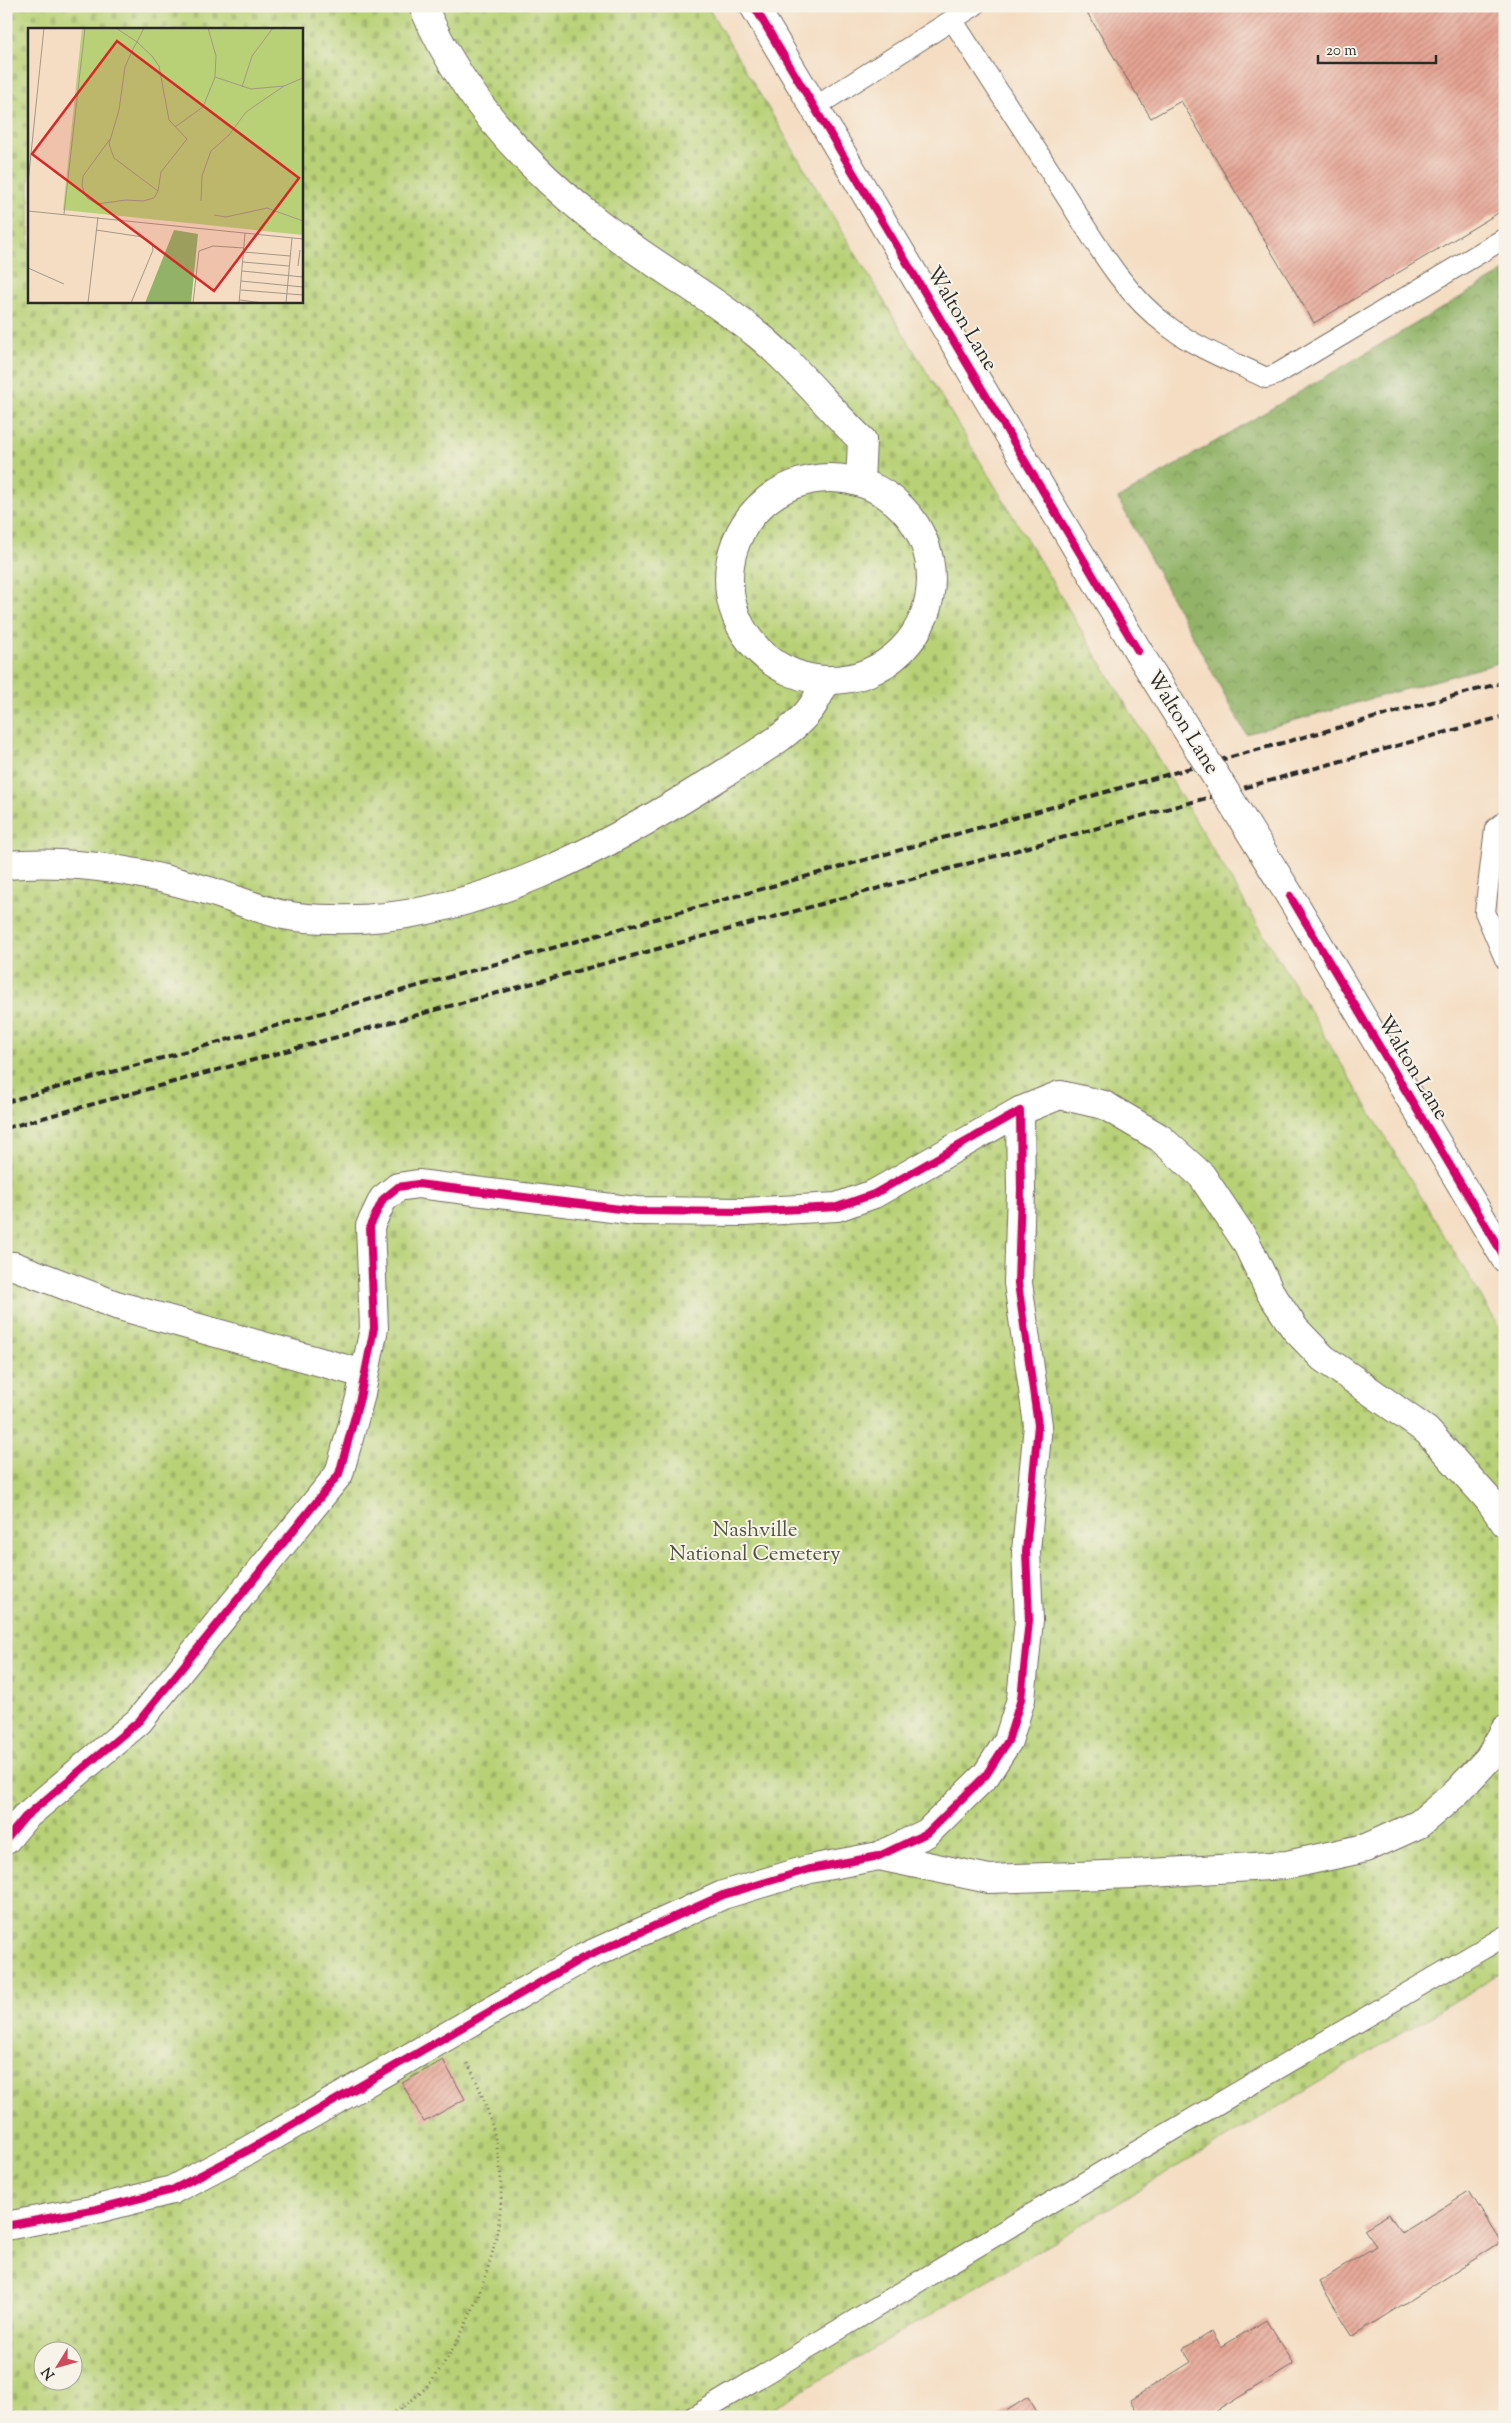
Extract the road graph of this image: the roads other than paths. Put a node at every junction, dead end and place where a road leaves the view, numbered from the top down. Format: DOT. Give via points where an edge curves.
graph roads {
  1 [pos="423,6"];
  2 [pos="754,6"];
  3 [pos="974,6"];
  4 [pos="953,21"];
  5 [pos="815,107"];
  6 [pos="1505,238"];
  7 [pos="860,482"];
  8 [pos="826,680"];
  9 [pos="1505,821"];
  10 [pos="6,865"];
  11 [pos="1505,959"];
  12 [pos="1020,1111"];
  13 [pos="1505,1258"];
  14 [pos="6,1266"];
  15 [pos="364,1374"];
  16 [pos="1505,1523"];
  17 [pos="1505,1730"];
  18 [pos="6,1840"];
  19 [pos="879,1856"];
  20 [pos="1505,1936"];
  21 [pos="6,2226"];
  22 [pos="693,2417"];
  1 -- 7 [label="street" via="462,82 501,132 546,179 592,218 758,336 862,440"];
  2 -- 5 [label="street, Walton Lane"];
  3 -- 4 [label="lane"];
  4 -- 5 [label="lane"];
  4 -- 6 [label="lane" via="1089,232 1135,294 1168,327 1266,378"];
  5 -- 13 [label="street, Walton Lane, bridge" via="1138,651 1290,896"];
  7 -- 8 [label="street" via="895,502 916,526 926,548 931,572 929,596 923,620 911,640 894,658 851,678"];
  7 -- 8 [label="street" via="819,478 800,482 764,501 739,533 728,572 734,612 755,647 787,671 806,678"];
  8 -- 10 [label="street" via="809,711 781,737 680,802 608,842 530,878 460,903 392,916 334,920 283,914 202,889 89,864 33,862"];
  9 -- 11 [label="lane" via="1495,829 1485,912"];
  12 -- 15 [label="street" via="874,1194 837,1207 744,1212 636,1211 418,1184 398,1187 383,1200 370,1226 374,1328"];
  12 -- 16 [label="street" via="1060,1094 1104,1105 1160,1138 1202,1176 1246,1242 1270,1292 1295,1329 1323,1358 1427,1431 1489,1500"];
  12 -- 19 [label="street" via="1022,1190 1018,1283 1038,1426 1026,1550 1029,1620 1021,1699 1008,1742 986,1775 927,1833"];
  14 -- 15 [label="street" via="14,1266 116,1305"];
  15 -- 18 [label="street" via="339,1474 139,1721 25,1817"];
  17 -- 19 [label="street" via="1489,1758 1456,1793 1419,1824 1366,1848 1296,1863 1133,1874 989,1879"];
  19 -- 21 [label="street" via="810,1869 723,1895 581,1959 247,2152 172,2190 97,2210"];
  20 -- 22 [label="lane"];
}
